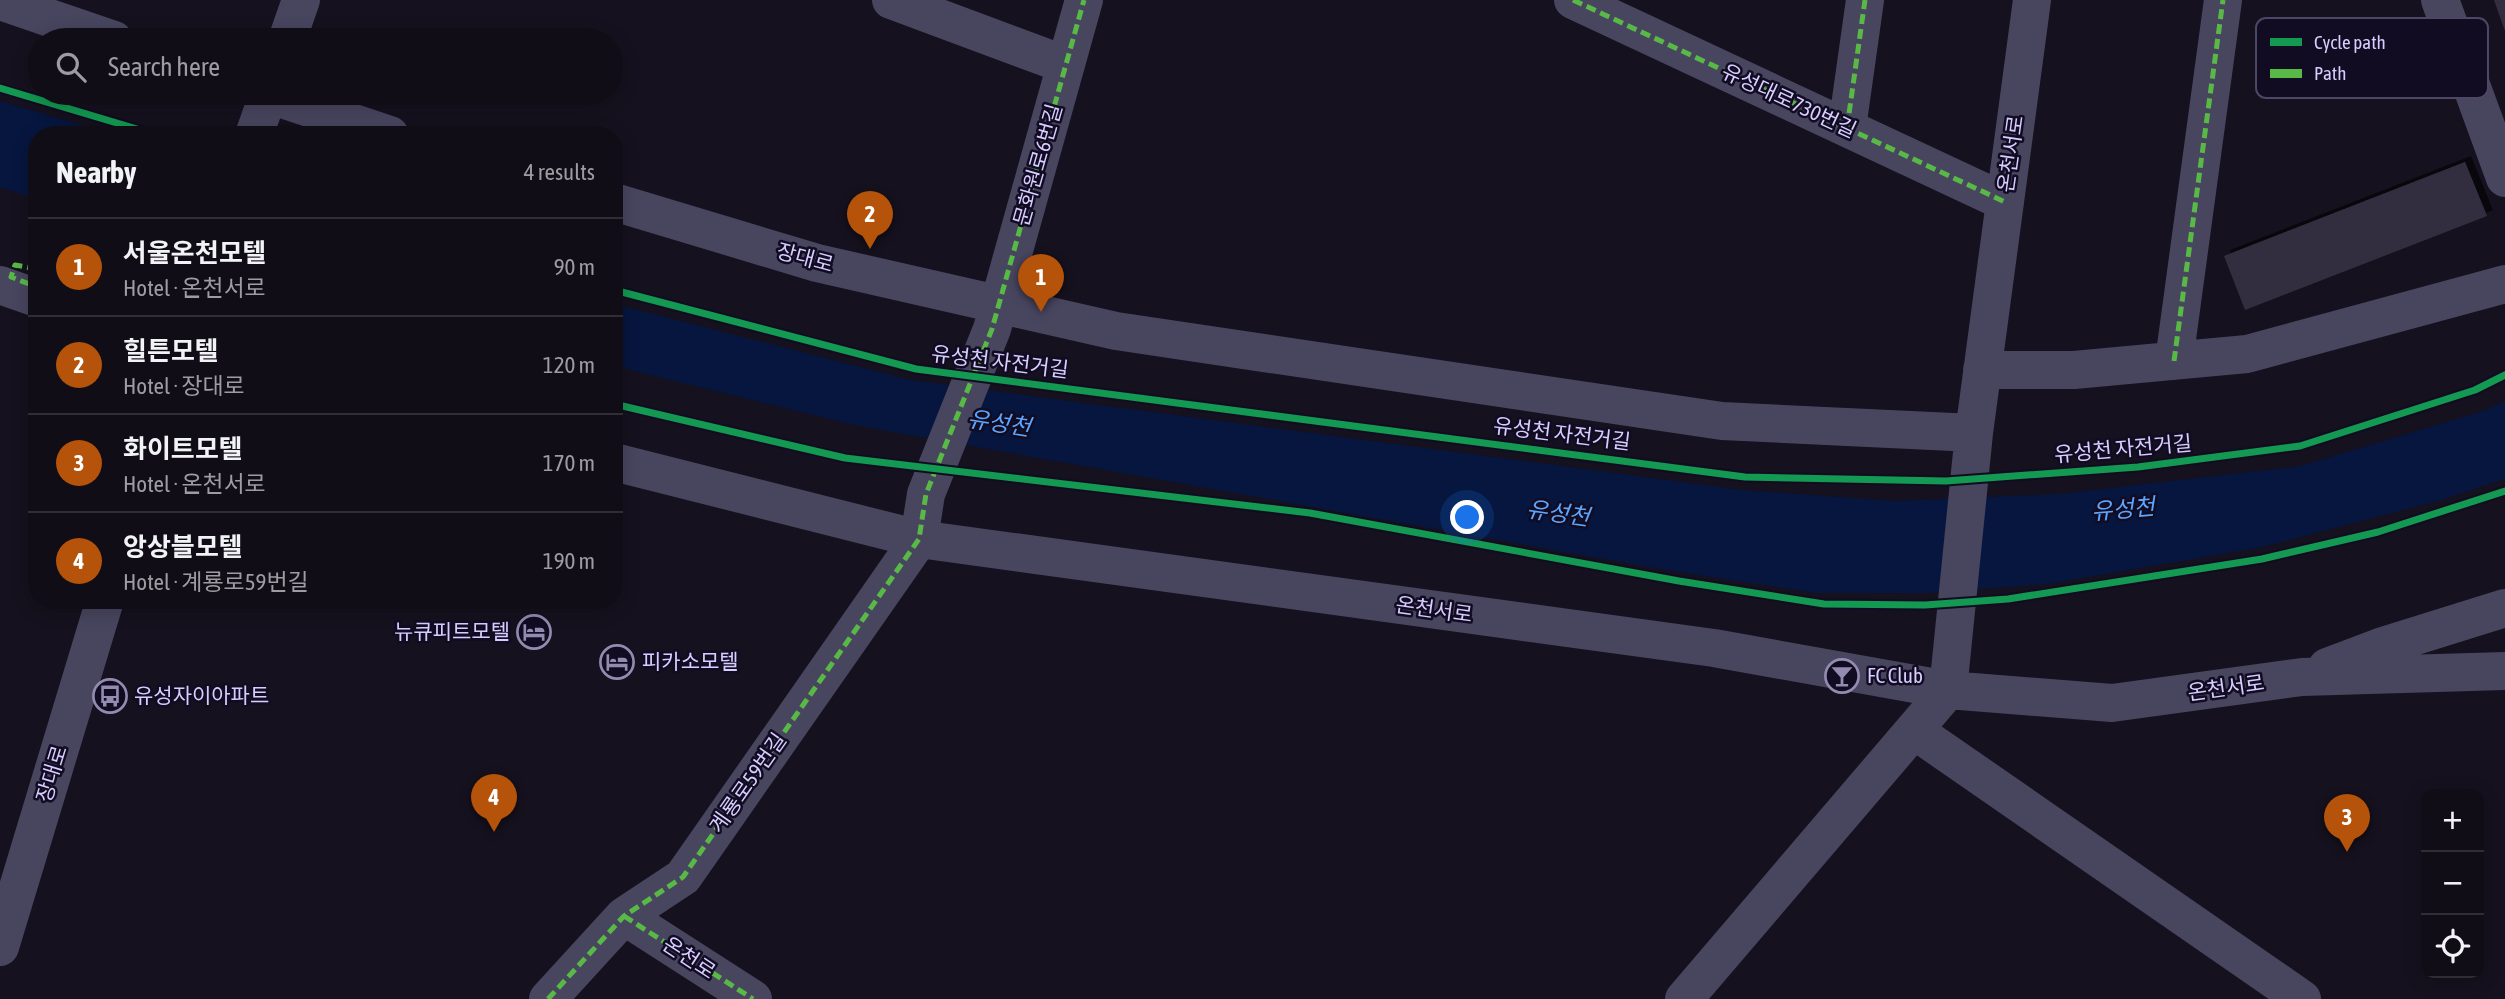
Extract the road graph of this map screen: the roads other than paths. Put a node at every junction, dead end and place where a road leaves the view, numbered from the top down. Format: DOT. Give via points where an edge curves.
graph roads {
  1 [pos="301,0"];
  2 [pos="891,0"];
  3 [pos="1084,0"];
  4 [pos="1573,0"];
  5 [pos="1864,0"];
  6 [pos="2032,0"];
  7 [pos="2223,0"];
  8 [pos="2440,0"];
  9 [pos="0,1"];
  10 [pos="2447,18"];
  11 [pos="79,28"];
  12 [pos="291,28"];
  13 [pos="1066,65"];
  14 [pos="2476,98"];
  15 [pos="263,106"];
  16 [pos="351,126"];
  17 [pos="1847,128"];
  18 [pos="2505,178"];
  19 [pos="2005,202"];
  20 [pos="623,205"];
  21 [pos="2505,284"];
  22 [pos="0,285"];
  23 [pos="28,295"];
  24 [pos="996,316"];
  25 [pos="2174,361"];
  26 [pos="1982,370"];
  27 [pos="1974,433"];
  28 [pos="623,464"];
  29 [pos="919,539"];
  30 [pos="2505,608"];
  31 [pos="102,609"];
  32 [pos="2505,671"];
  33 [pos="2302,677"];
  34 [pos="1948,690"];
  35 [pos="1916,731"];
  36 [pos="624,916"];
  37 [pos="0,947"];
  38 [pos="548,999"];
  39 [pos="753,999"];
  40 [pos="1684,999"];
  41 [pos="2302,999"];
  1 -- 12 [label="street"];
  2 -- 13 [label="street"];
  3 -- 13 [label="street, 문화원로6번길"];
  4 -- 17 [label="street, 유성대로730번길"];
  5 -- 17 [label="street"];
  6 -- 19 [label="street, 온천서로"];
  7 -- 25 [label="street"];
  8 -- 10 [label="street"];
  9 -- 11 [label="street"];
  13 -- 24 [label="street, 문화원로6번길"];
  14 -- 18 [label="street"];
  15 -- 16 [label="street"];
  17 -- 19 [label="street, 유성대로730번길"];
  19 -- 26 [label="street, 온천서로"];
  20 -- 24 [label="street, 장대로"];
  21 -- 25 [label="street" via="2247,354"];
  22 -- 23 [label="street"];
  24 -- 27 [label="street" via="1722,421"];
  24 -- 29 [label="street, 문화원로6번길" via="926,494"];
  25 -- 26 [label="street" via="2074,370"];
  26 -- 27 [label="street, 온천서로"];
  27 -- 34 [label="street, 온천서로"];
  28 -- 29 [label="street"];
  29 -- 34 [label="street, 온천서로" via="1714,648"];
  29 -- 36 [label="street, 계룡로59번길" via="683,877"];
  30 -- 33 [label="street"];
  31 -- 37 [label="street, 장대로"];
  32 -- 33 [label="street, 온천서로"];
  33 -- 34 [label="street, 온천서로" via="2112,703"];
  34 -- 35 [label="street"];
  35 -- 40 [label="street"];
  35 -- 41 [label="street"];
  36 -- 38 [label="street, 계룡로59번길"];
  36 -- 39 [label="street, 온천로"];
}
